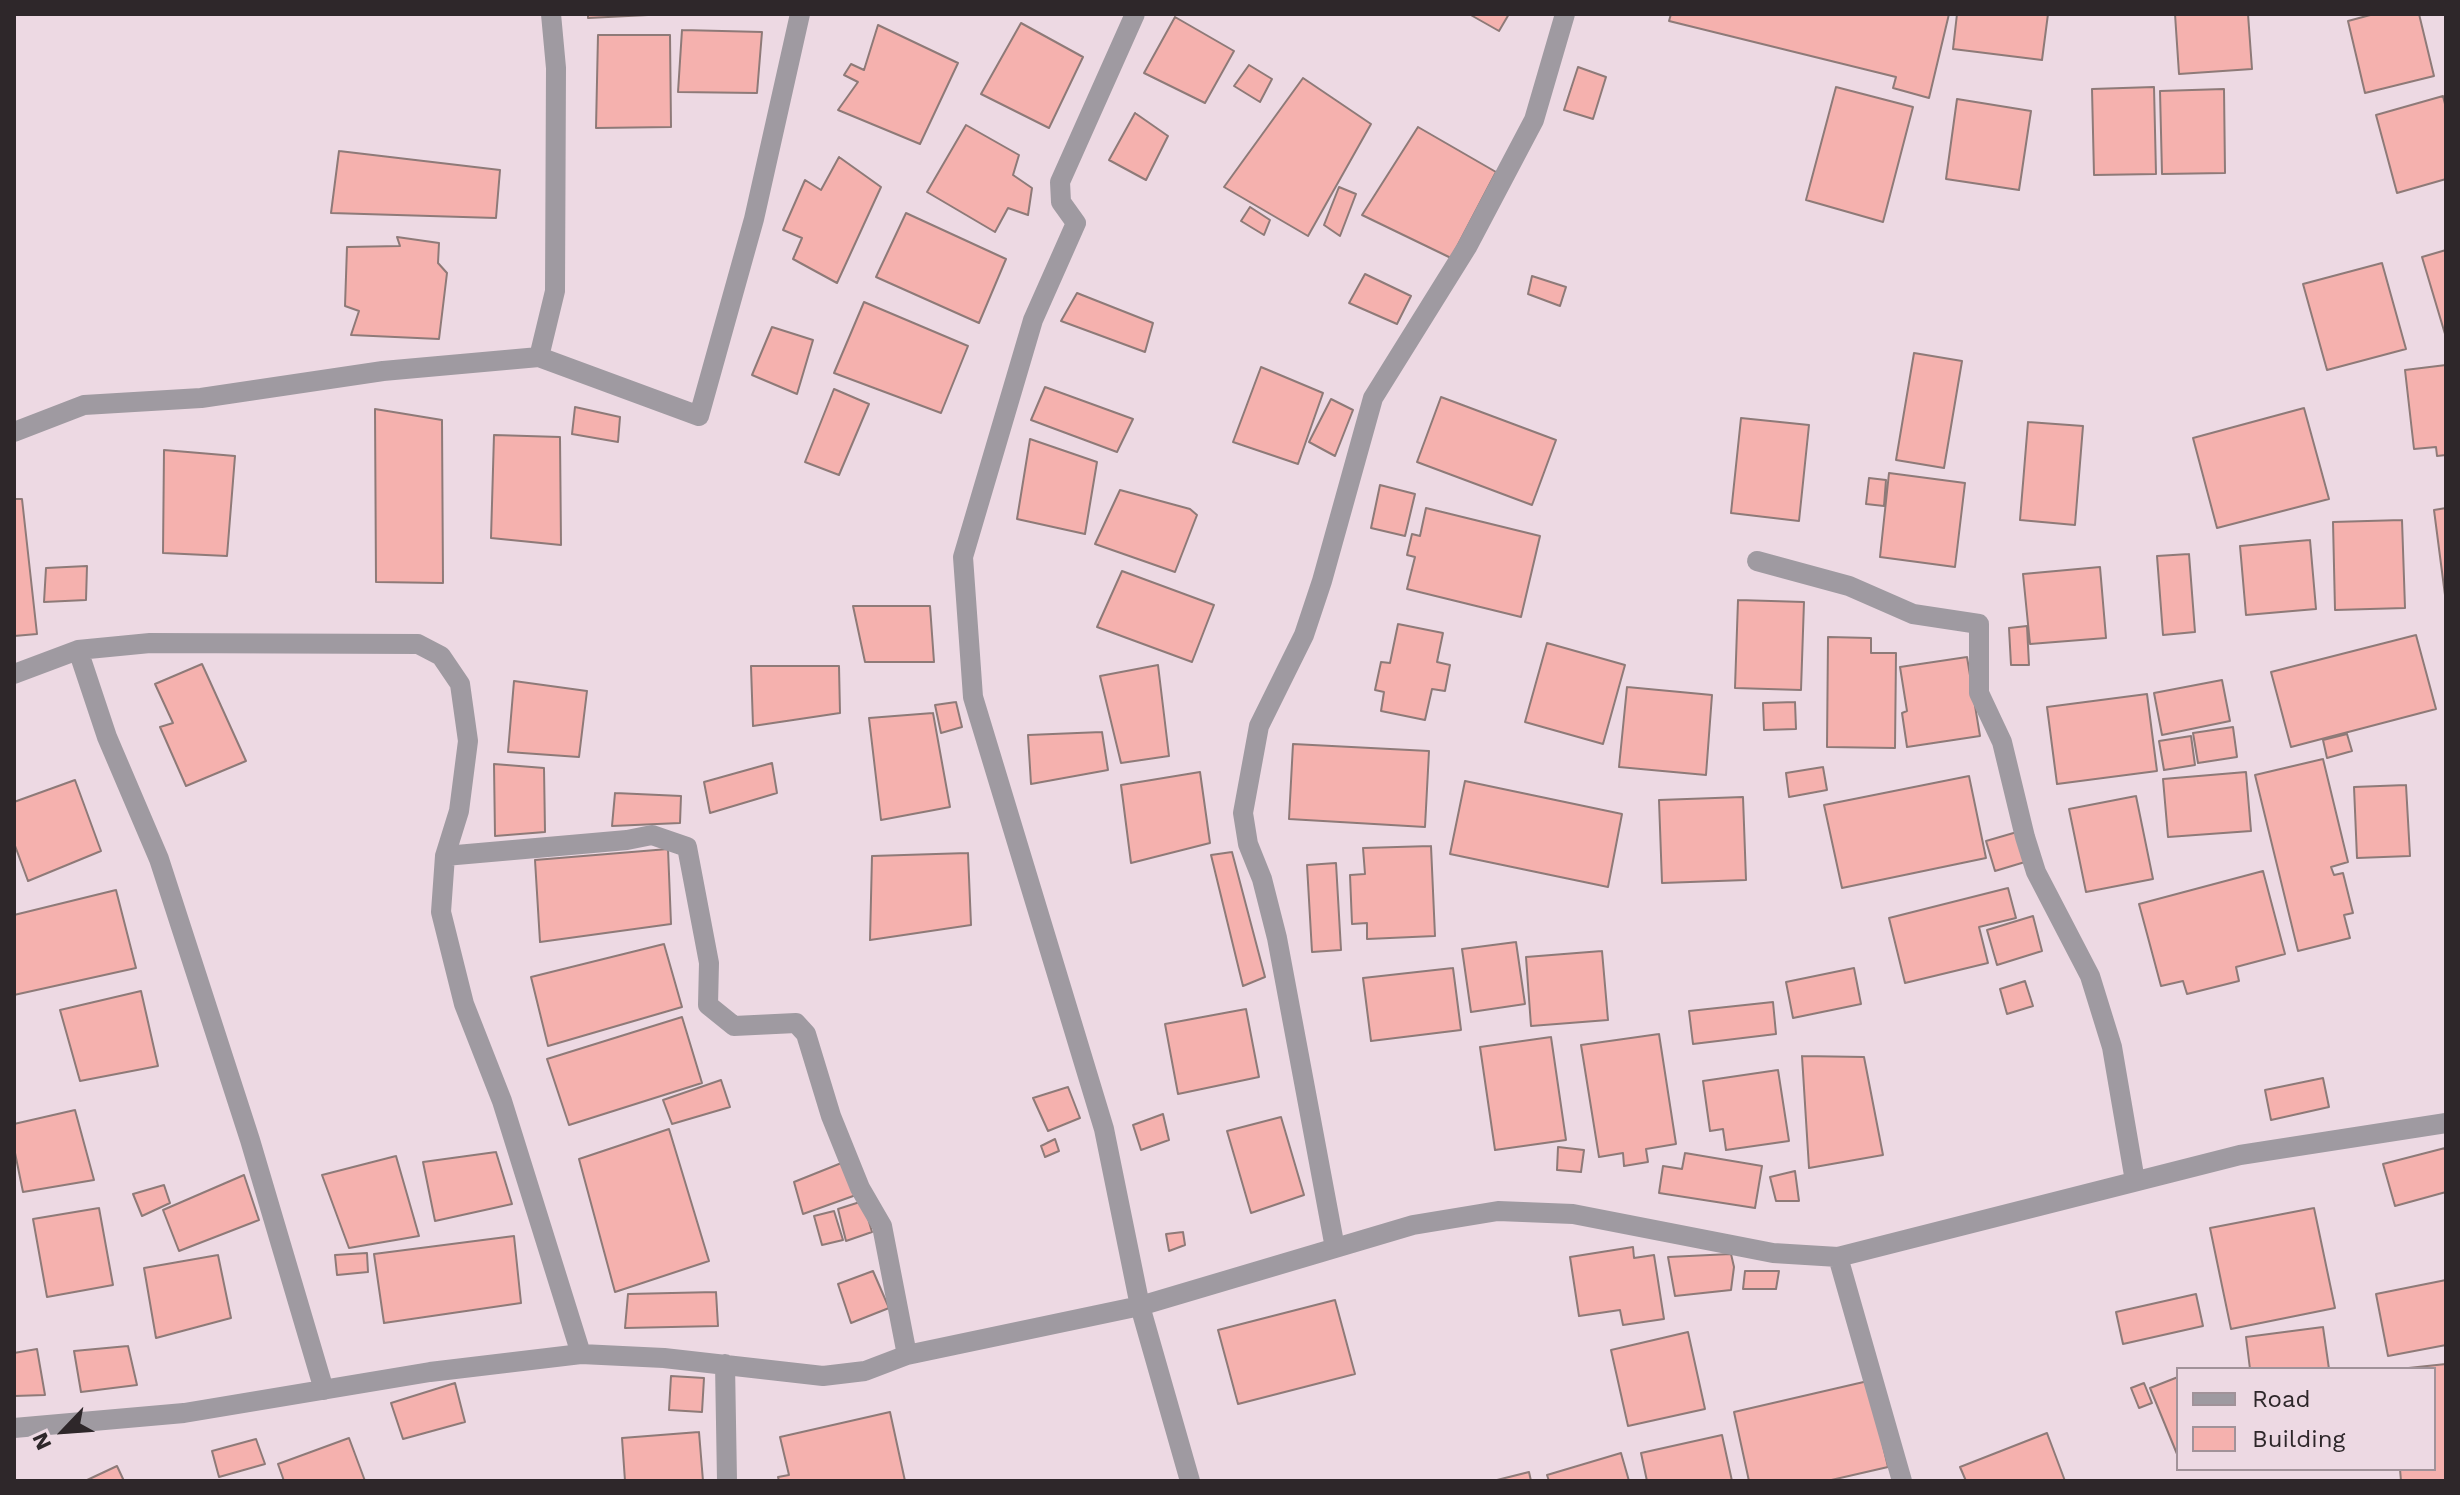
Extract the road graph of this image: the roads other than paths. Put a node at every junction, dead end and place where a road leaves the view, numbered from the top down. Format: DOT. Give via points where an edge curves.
graph roads {
  1 [pos="551,14"];
  2 [pos="800,14"];
  3 [pos="1135,14"];
  4 [pos="1565,14"];
  5 [pos="539,357"];
  6 [pos="14,432"];
  7 [pos="1757,561"];
  8 [pos="78,650"];
  9 [pos="14,674"];
  10 [pos="445,856"];
  11 [pos="2446,1123"];
  12 [pos="2135,1181"];
  13 [pos="1335,1248"];
  14 [pos="1838,1257"];
  15 [pos="1140,1306"];
  16 [pos="581,1354"];
  17 [pos="907,1355"];
  18 [pos="725,1364"];
  19 [pos="324,1390"];
  20 [pos="14,1428"];
  21 [pos="727,1481"];
  22 [pos="1190,1481"];
  23 [pos="1902,1481"];
  1 -- 5 [label="street" via="556,68 555,291"];
  2 -- 5 [label="street" via="754,219 699,416"];
  3 -- 15 [label="street" via="1060,182 1061,202 1076,223 1033,320 963,557 973,697 1104,1129"];
  4 -- 13 [label="street" via="1534,120 1467,247 1373,398 1304,635 1259,726 1243,813 1277,938"];
  5 -- 6 [label="street" via="383,371 201,398 84,405"];
  7 -- 12 [label="street" via="1849,586 1913,614 1979,624 1979,693 2002,742 2036,872 2090,976 2112,1047"];
  8 -- 9 [label="street"];
  8 -- 10 [label="street" via="150,643 418,644 441,656 460,684 468,741 459,811"];
  8 -- 19 [label="street" via="107,737 164,874"];
  10 -- 16 [label="street" via="441,912 464,1004 502,1101"];
  10 -- 17 [label="street" via="652,835 687,847 709,963 708,1005 734,1026 796,1023 806,1034 831,1116 882,1226"];
  11 -- 12 [label="street" via="2240,1155"];
  12 -- 14 [label="street"];
  13 -- 14 [label="street" via="1413,1225 1498,1211 1573,1214 1773,1253"];
  13 -- 15 [label="street"];
  14 -- 23 [label="street"];
  15 -- 17 [label="street"];
  15 -- 22 [label="street"];
  16 -- 18 [label="street"];
  16 -- 19 [label="street"];
  17 -- 18 [label="street" via="865,1371 823,1376"];
  18 -- 21 [label="street"];
  19 -- 20 [label="street" via="184,1413"];
}
